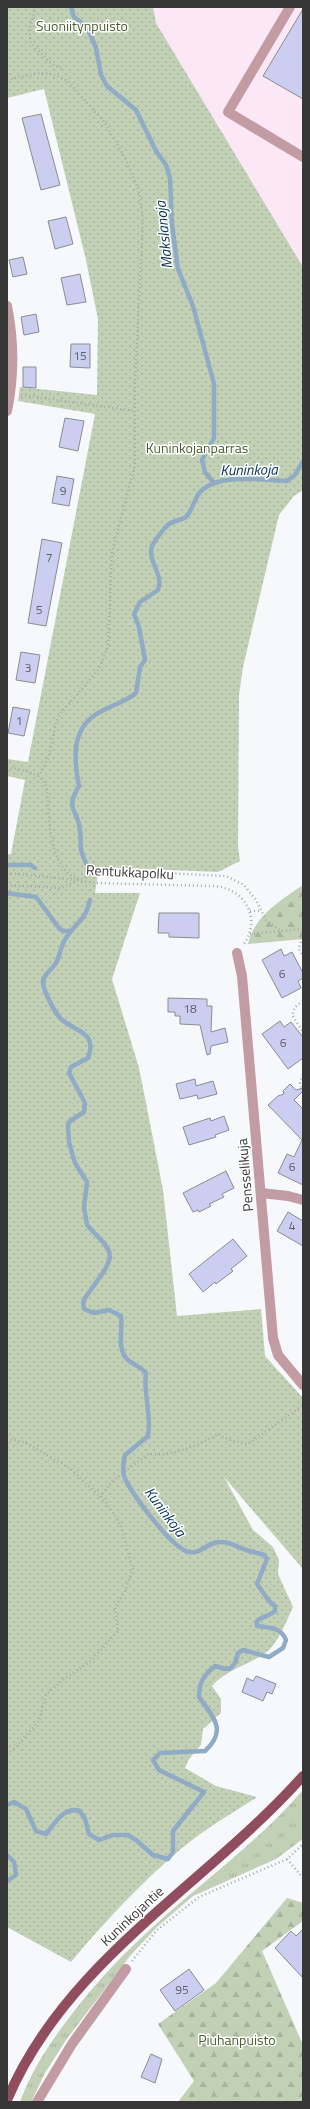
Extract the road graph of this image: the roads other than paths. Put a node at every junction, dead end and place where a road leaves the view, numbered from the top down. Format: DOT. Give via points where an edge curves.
graph roads {
  1 [pos="290,7"];
  2 [pos="303,157"];
  3 [pos="7,306"];
  4 [pos="7,412"];
  5 [pos="237,954"];
  6 [pos="260,1193"];
  7 [pos="303,1200"];
  8 [pos="303,1385"];
  9 [pos="303,1776"];
  10 [pos="126,1969"];
  11 [pos="7,2100"];
  12 [pos="37,2102"];
  1 -- 2 [label="street" via="228,112"];
  3 -- 4 [label="street" via="12,349"];
  5 -- 6 [label="street, Pensselikuja" via="242,976"];
  6 -- 7 [label="street"];
  6 -- 8 [label="street, Pensselikuja" via="274,1342 278,1355"];
  9 -- 11 [label="main road, Kuninkojantie" via="264,1818 155,1912 96,1969 50,2026 29,2058"];
  10 -- 12 [label="street" via="72,2044"];
}
